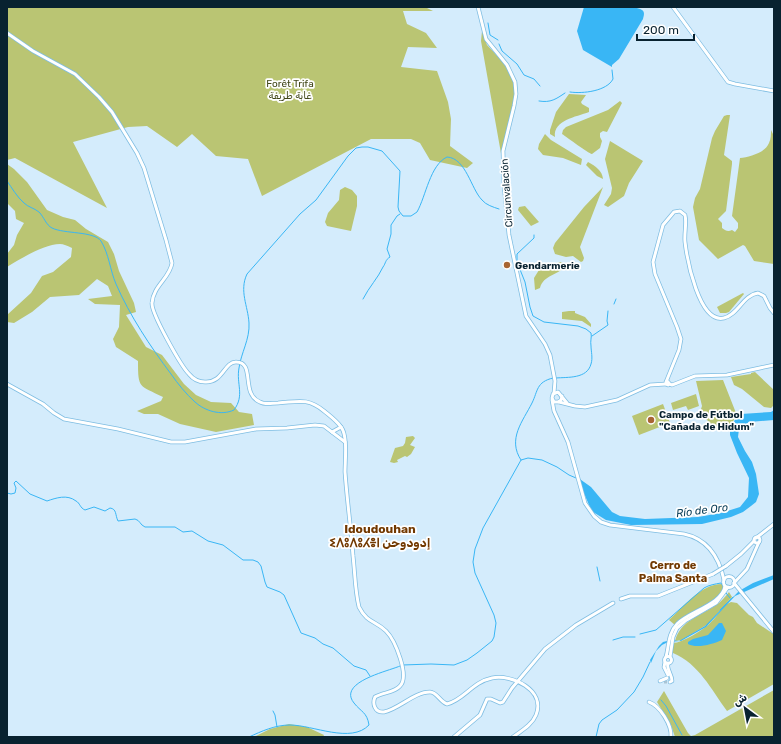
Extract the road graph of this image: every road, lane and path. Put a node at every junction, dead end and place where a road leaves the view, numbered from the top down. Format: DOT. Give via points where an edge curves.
graph roads {
  1 [pos="478,7"];
  2 [pos="673,7"];
  3 [pos="7,33"];
  4 [pos="774,91"];
  5 [pos="774,313"];
  6 [pos="774,365"];
  7 [pos="668,383"];
  8 [pos="7,384"];
  9 [pos="556,386"];
  10 [pos="554,393"];
  11 [pos="561,395"];
  12 [pos="552,400"];
  13 [pos="559,402"];
  14 [pos="569,404"];
  15 [pos="556,416"];
  16 [pos="341,427"];
  17 [pos="332,432"];
  18 [pos="345,442"];
  19 [pos="774,524"];
  20 [pos="757,541"];
  21 [pos="722,574"];
  22 [pos="727,577"];
  23 [pos="724,580"];
  24 [pos="734,582"];
  25 [pos="727,588"];
  26 [pos="737,589"];
  27 [pos="621,599"];
  28 [pos="613,603"];
  29 [pos="773,631"];
  30 [pos="670,644"];
  31 [pos="666,657"];
  32 [pos="670,657"];
  33 [pos="667,662"];
  34 [pos="668,675"];
  35 [pos="517,682"];
  36 [pos="661,682"];
  37 [pos="670,682"];
  38 [pos="649,702"];
  39 [pos="454,737"];
  40 [pos="514,737"];
  41 [pos="672,737"];
  1 -- 9 [label="street, Circunvalación" via="486,39 507,65 515,82 515,102 503,151 508,235 526,316 548,348"];
  2 -- 4 [label="street" via="726,80 730,83"];
  3 -- 16 [label="street" via="80,78 110,109 140,158 172,263 170,271 152,298 152,308 187,372 200,382 213,381 220,377 230,364 239,363 248,372 249,389 257,401 267,404 312,403 330,415"];
  5 -- 7 [label="street" via="764,296 758,293 750,296 727,317 720,319 711,315 699,295 690,270 685,239 686,217 680,211 674,212 663,225 653,262 655,274 681,339"];
  6 -- 7 [label="street" via="726,376 695,376 673,384"];
  7 -- 14 [label="street" via="650,385 603,404 582,407"];
  8 -- 17 [label="street" via="64,419 171,442 185,442 256,429 315,424 324,426"];
  9 -- 10 [label="street"];
  9 -- 11 [label="street, Circunvalación"];
  10 -- 11 [label="street"];
  10 -- 12 [label="street"];
  11 -- 13 [label="street"];
  11 -- 14 [label="street, Circunvalación"];
  12 -- 13 [label="street"];
  12 -- 15 [label="street"];
  13 -- 14 [label="street"];
  13 -- 15 [label="street" via="555,407"];
  15 -- 21 [label="street" via="565,434 590,512 606,524 617,527 684,534 700,540 714,553"];
  16 -- 17 [label="street"];
  16 -- 18 [label="street"];
  17 -- 18 [label="street"];
  18 -- 35 [label="street" via="346,480 359,607 369,620 390,636 395,644 404,678 397,689 375,697 374,706 377,710 385,712 430,692 445,704 449,704 476,684 491,678"];
  19 -- 20 [label="street"];
  20 -- 24 [label="street" via="756,550 747,569"];
  20 -- 27 [label="street, bridge" via="713,574 658,596 633,596"];
  21 -- 22 [label="street"];
  21 -- 23 [label="street"];
  22 -- 23 [label="street"];
  22 -- 24 [label="street"];
  23 -- 25 [label="street"];
  24 -- 25 [label="street"];
  24 -- 26 [label="street"];
  25 -- 26 [label="street"];
  25 -- 30 [label="street" via="714,604 682,623 671,637"];
  26 -- 29 [label="street"];
  28 -- 35 [label="street" via="579,623 546,649"];
  30 -- 31 [label="street"];
  30 -- 32 [label="street"];
  31 -- 32 [label="street"];
  31 -- 33 [label="street"];
  32 -- 33 [label="street" via="671,661"];
  33 -- 34 [label="street" via="664,667"];
  34 -- 36 [label="street"];
  34 -- 37 [label="street" via="672,681"];
  35 -- 39 [label="street" via="502,703 487,699 480,715"];
  35 -- 40 [label="street" via="532,691 536,701 536,712 532,721"];
  38 -- 41 [label="street" via="656,706 667,722"];
}
